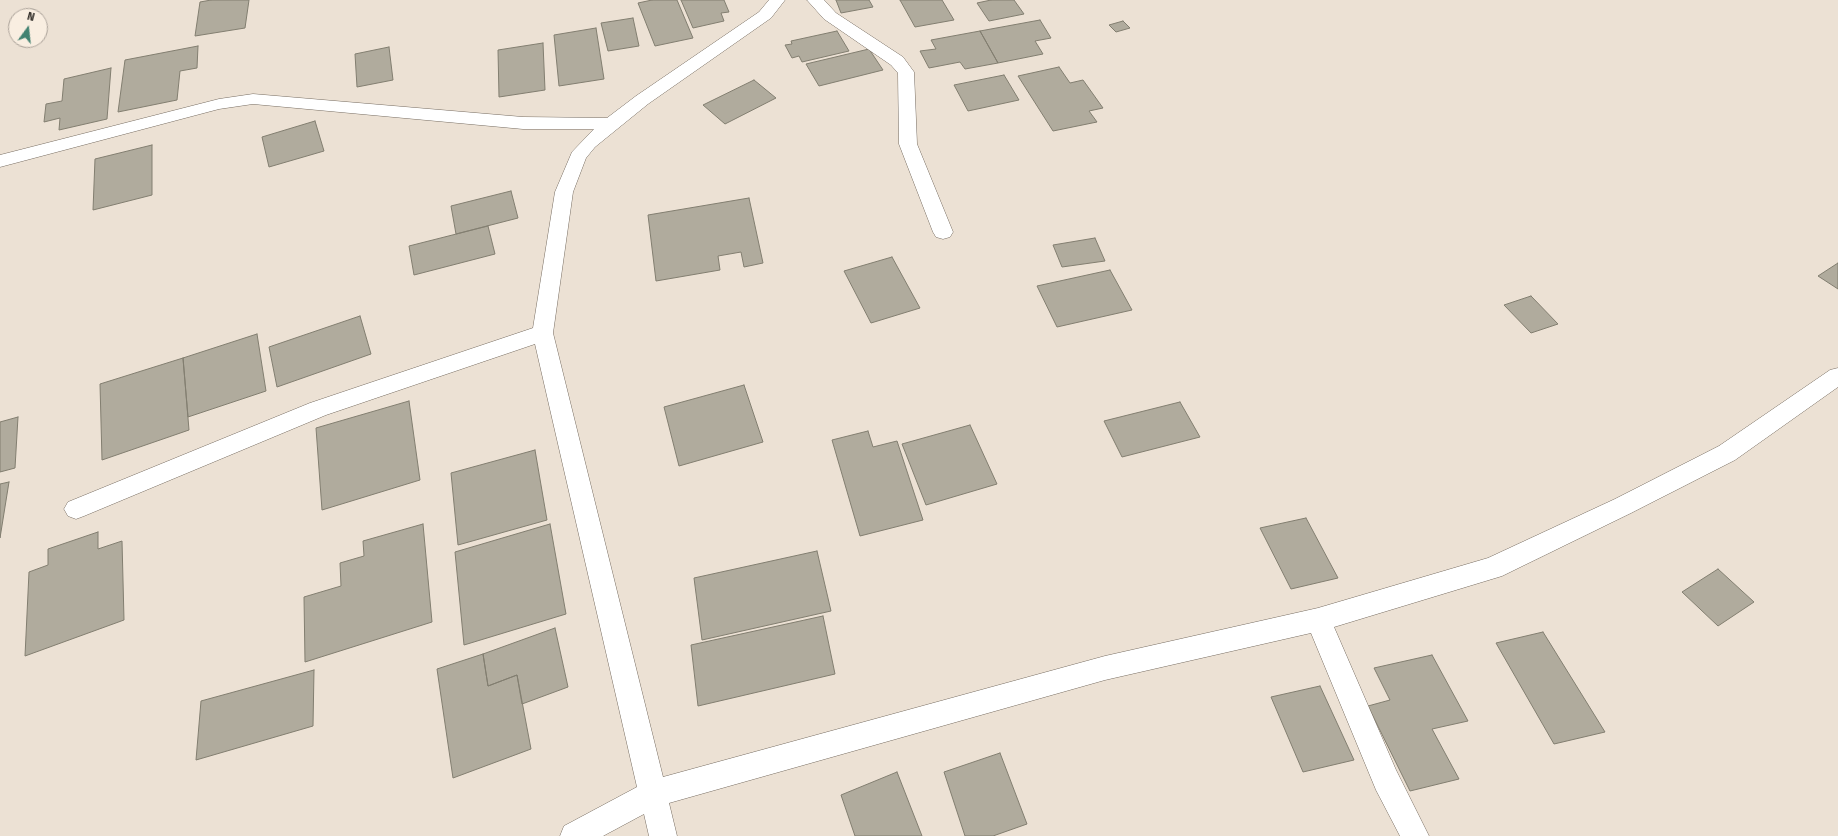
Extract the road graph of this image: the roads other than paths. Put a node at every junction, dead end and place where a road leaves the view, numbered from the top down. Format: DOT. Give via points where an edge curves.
graph roads {
  1 [pos="777,0"];
  2 [pos="815,0"];
  3 [pos="611,124"];
  4 [pos="0,161"];
  5 [pos="943,232"];
  6 [pos="543,333"];
  7 [pos="1838,376"];
  8 [pos="76,509"];
  9 [pos="1318,620"];
  10 [pos="652,794"];
  11 [pos="574,836"];
  12 [pos="663,836"];
  13 [pos="1415,836"];
  1 -- 3 [label="street" via="765,15"];
  2 -- 5 [label="street" via="830,16 897,61 906,72 908,144"];
  3 -- 4 [label="street" via="523,123 253,99 219,104"];
  3 -- 6 [label="street" via="578,156 564,192"];
  6 -- 8 [label="street" via="318,409"];
  6 -- 10 [label="street"];
  7 -- 9 [label="street" via="1727,453 1493,568"];
  9 -- 10 [label="street" via="1105,668"];
  9 -- 13 [label="street" via="1386,780"];
  10 -- 11 [label="street"];
  10 -- 12 [label="street"];
}
